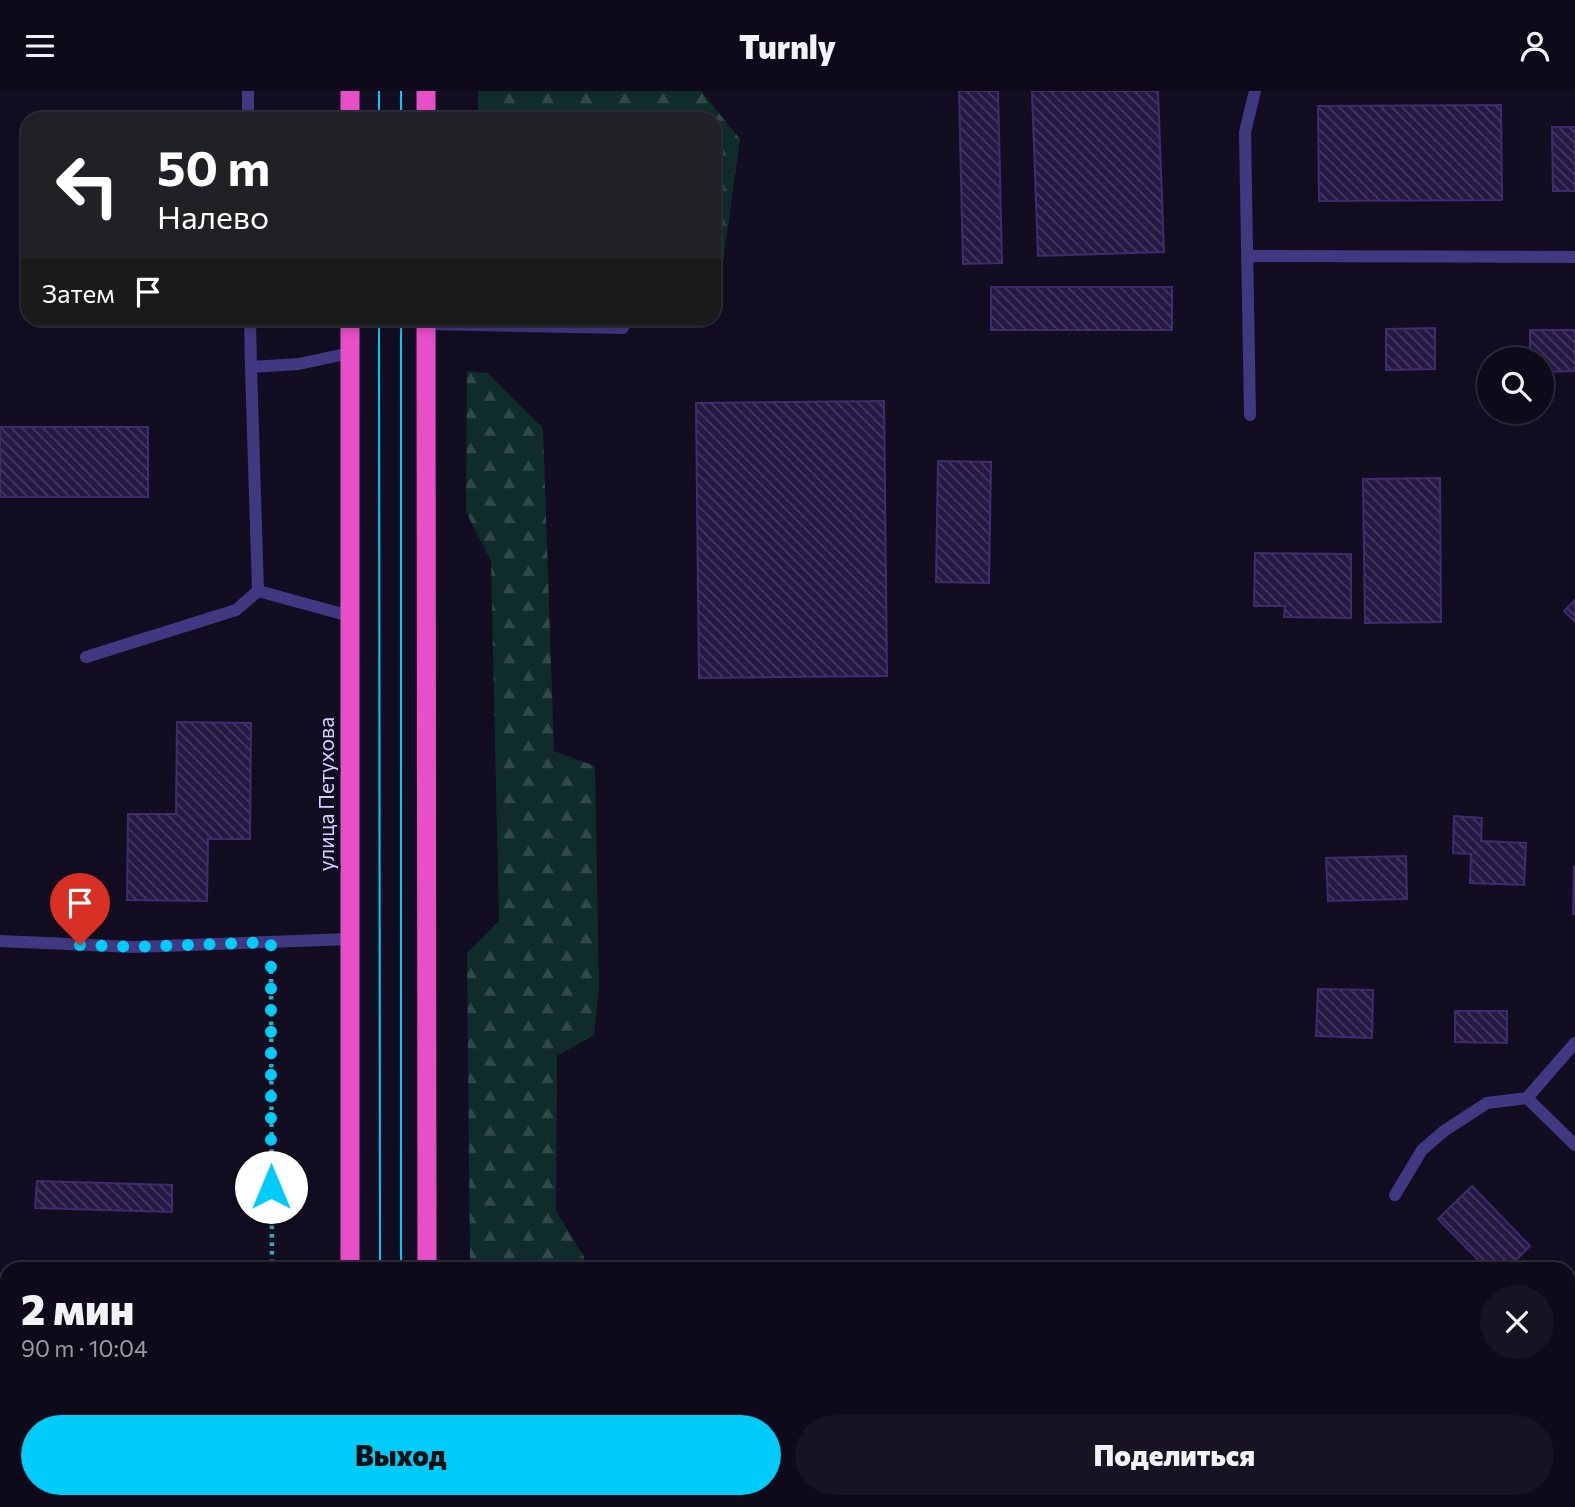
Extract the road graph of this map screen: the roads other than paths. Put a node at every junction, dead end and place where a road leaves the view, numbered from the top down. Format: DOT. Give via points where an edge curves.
graph roads {
  1 [pos="248,91"];
  2 [pos="350,91"];
  3 [pos="426,91"];
  4 [pos="1255,91"];
  5 [pos="248,112"];
  6 [pos="350,112"];
  7 [pos="426,112"];
  8 [pos="1247,256"];
  9 [pos="1575,257"];
  10 [pos="250,326"];
  11 [pos="350,326"];
  12 [pos="426,326"];
  13 [pos="566,326"];
  14 [pos="622,328"];
  15 [pos="349,353"];
  16 [pos="251,367"];
  17 [pos="1250,415"];
  18 [pos="258,591"];
  19 [pos="350,616"];
  20 [pos="86,657"];
  21 [pos="350,939"];
  22 [pos="0,941"];
  23 [pos="1575,1043"];
  24 [pos="1527,1098"];
  25 [pos="1575,1145"];
  26 [pos="1395,1195"];
  27 [pos="350,1262"];
  28 [pos="427,1262"];
  1 -- 5 [label="lane"];
  2 -- 6 [label="highway"];
  3 -- 7 [label="highway"];
  4 -- 8 [label="lane" via="1245,132"];
  8 -- 9 [label="lane"];
  8 -- 17 [label="lane"];
  10 -- 16 [label="lane"];
  11 -- 15 [label="highway, улица Петухова"];
  12 -- 28 [label="highway"];
  13 -- 14 [label="lane"];
  15 -- 16 [label="lane" via="299,364"];
  15 -- 19 [label="highway, улица Петухова"];
  16 -- 18 [label="lane"];
  18 -- 19 [label="lane"];
  18 -- 20 [label="lane" via="236,610"];
  19 -- 21 [label="highway, улица Петухова"];
  21 -- 22 [label="lane" via="134,947"];
  21 -- 27 [label="highway, улица Петухова"];
  23 -- 24 [label="lane"];
  24 -- 25 [label="lane"];
  24 -- 26 [label="lane" via="1486,1103 1444,1131 1422,1150"];
}
